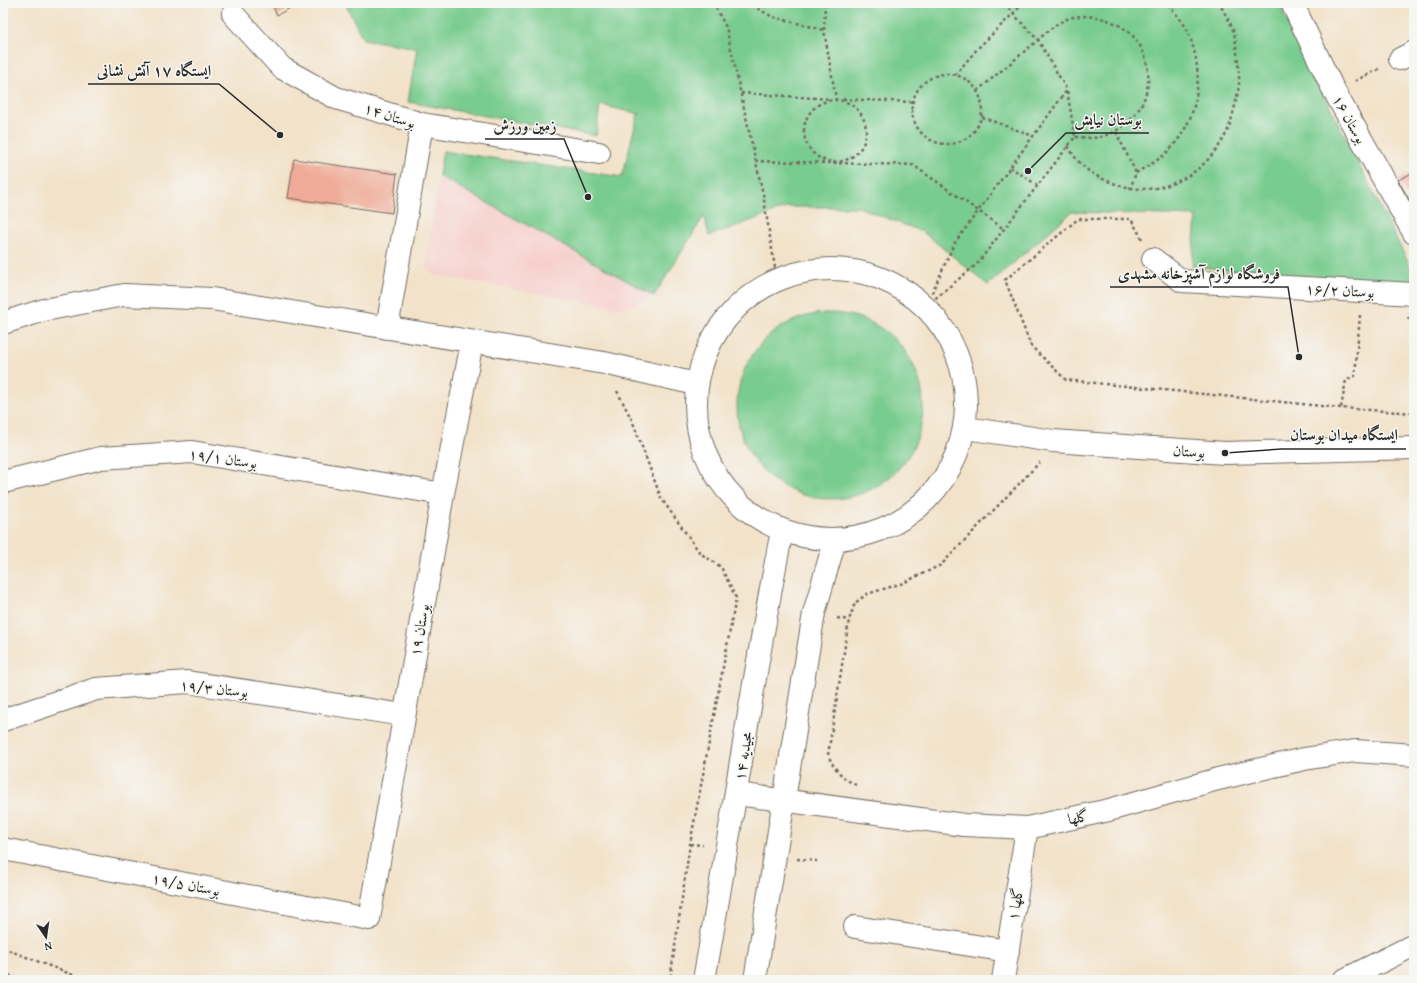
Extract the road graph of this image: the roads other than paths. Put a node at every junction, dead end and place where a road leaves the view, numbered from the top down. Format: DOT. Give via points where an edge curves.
graph roads {
  1 [pos="1292,3"];
  2 [pos="233,14"];
  3 [pos="422,124"];
  4 [pos="599,153"];
  5 [pos="1414,233"];
  6 [pos="1153,259"];
  7 [pos="1414,294"];
  8 [pos="3,322"];
  9 [pos="387,328"];
  10 [pos="472,342"];
  11 [pos="696,384"];
  12 [pos="966,428"];
  13 [pos="1414,448"];
  14 [pos="3,482"];
  15 [pos="443,494"];
  16 [pos="782,531"];
  17 [pos="835,540"];
  18 [pos="404,715"];
  19 [pos="3,720"];
  20 [pos="1414,755"];
  21 [pos="737,794"];
  22 [pos="785,801"];
  23 [pos="1027,828"];
  24 [pos="3,849"];
  25 [pos="368,919"];
  26 [pos="855,927"];
  27 [pos="1414,945"];
  28 [pos="1008,951"];
  29 [pos="704,980"];
  30 [pos="755,980"];
  31 [pos="1003,980"];
  32 [pos="1344,980"];
  1 -- 5 [label="street, بوستان ۱۶" via="1334,90"];
  2 -- 3 [label="street, بوستان ۱۴" via="282,68 336,98"];
  3 -- 4 [label="street"];
  3 -- 9 [label="street, بوستان ۱۴"];
  6 -- 7 [label="street, بوستان ۱۶/۲" via="1182,281"];
  8 -- 9 [label="street" via="44,310 124,294 212,298"];
  9 -- 10 [label="street"];
  10 -- 11 [label="street" via="604,363"];
  10 -- 15 [label="street, بوستان ۱۹"];
  11 -- 12 [label="street" via="704,356 732,311 776,280 828,268 881,278 926,306 957,350 968,401"];
  11 -- 16 [label="street" via="695,408 706,458 736,502"];
  12 -- 13 [label="street, بوستان" via="1053,442 1225,453"];
  12 -- 17 [label="street" via="959,453 929,499 886,529"];
  14 -- 15 [label="street, بوستان ۱۹/۱" via="101,458 192,452"];
  15 -- 18 [label="street, بوستان ۱۹"];
  16 -- 17 [label="street"];
  16 -- 21 [label="street, مجیدیه ۱۴" via="767,604"];
  17 -- 22 [label="street" via="814,613"];
  18 -- 19 [label="street, بوستان ۱۹/۳" via="186,682 96,689"];
  18 -- 25 [label="street, بوستان ۱۹"];
  20 -- 23 [label="street, گلها" via="1355,751 1304,759 1218,779 1109,810"];
  21 -- 22 [label="street, گلها"];
  21 -- 29 [label="street, مجیدیه ۱۴"];
  22 -- 23 [label="street, گلها" via="964,825"];
  22 -- 30 [label="street"];
  23 -- 28 [label="street, گلها ۱"];
  24 -- 25 [label="street, بوستان ۱۹/۵"];
  26 -- 28 [label="street"];
  27 -- 32 [label="street"];
  28 -- 31 [label="street, گلها ۱"];
}
